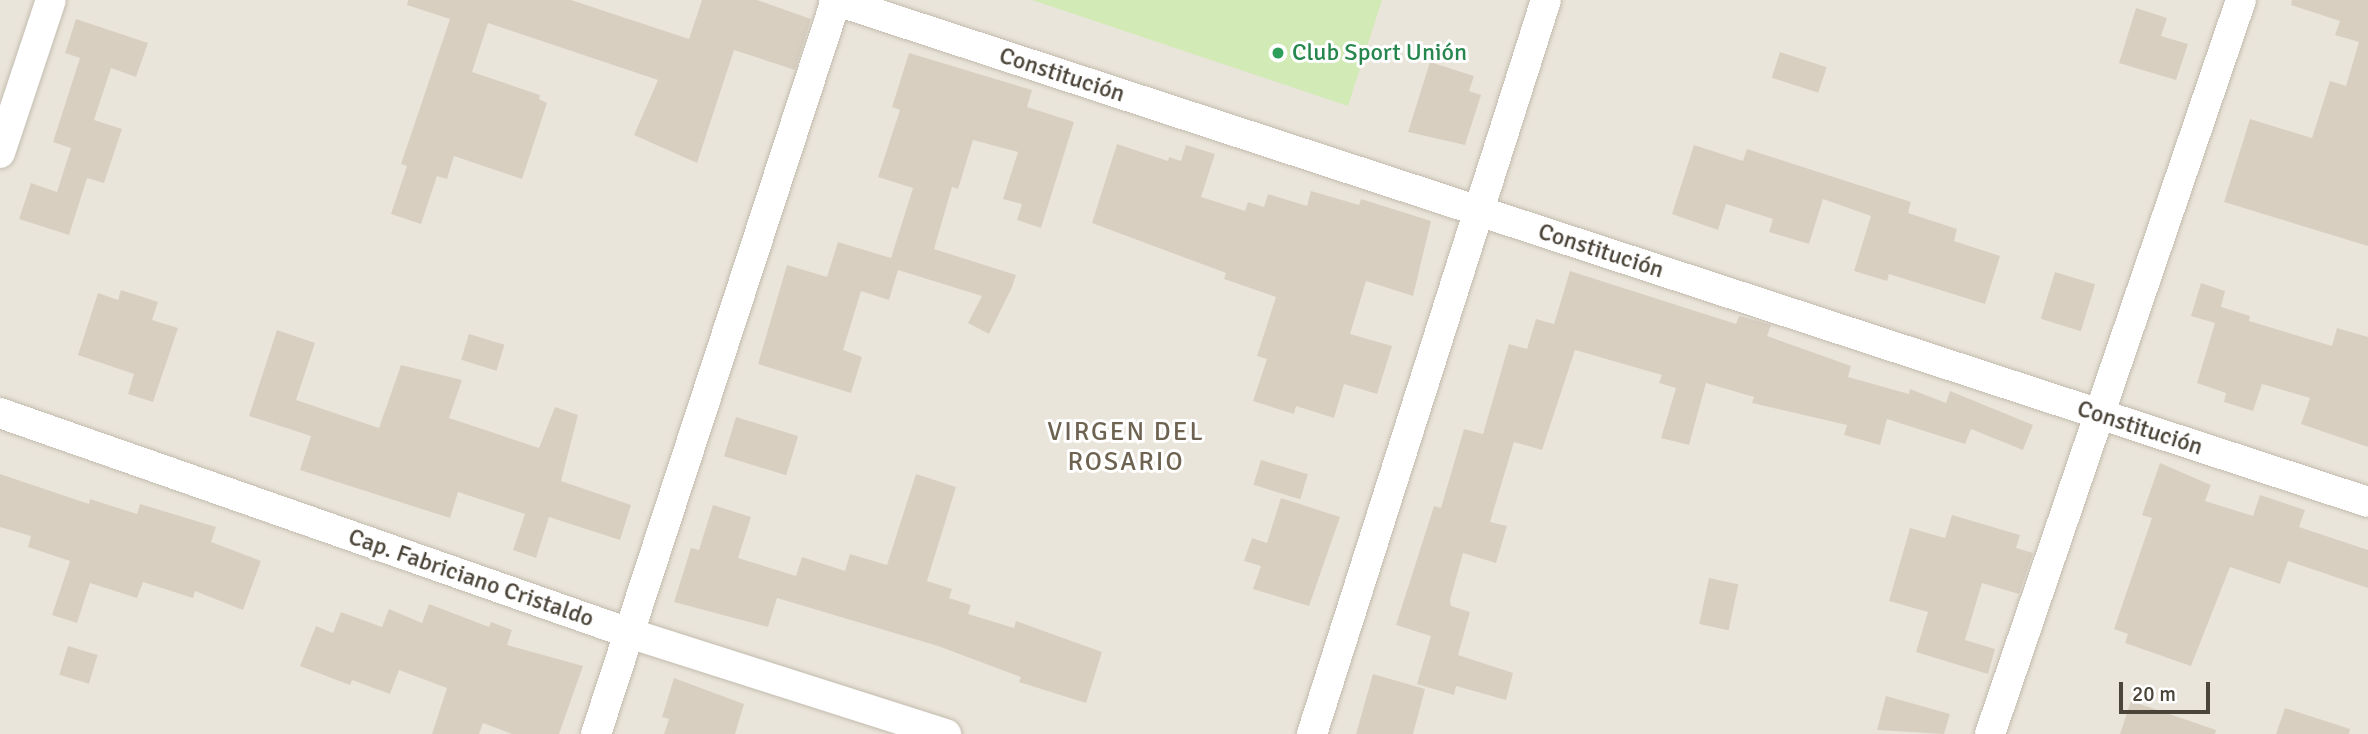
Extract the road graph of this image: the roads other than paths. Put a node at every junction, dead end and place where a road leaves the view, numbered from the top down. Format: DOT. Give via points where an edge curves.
graph roads {
  1 [pos="51,0"];
  2 [pos="836,0"];
  3 [pos="1546,0"];
  4 [pos="2241,0"];
  5 [pos="0,153"];
  6 [pos="1477,211"];
  7 [pos="0,413"];
  8 [pos="2098,414"];
  9 [pos="2368,502"];
  10 [pos="629,633"];
  11 [pos="596,734"];
  12 [pos="946,734"];
  13 [pos="1312,734"];
  14 [pos="1990,734"];
  1 -- 5 [label="street"];
  2 -- 6 [label="street, Constitución"];
  2 -- 10 [label="street"];
  3 -- 6 [label="street"];
  4 -- 8 [label="street"];
  6 -- 8 [label="street, Constitución"];
  6 -- 13 [label="street"];
  7 -- 10 [label="street, Cap. Fabriciano Cristaldo"];
  8 -- 9 [label="street, Constitución"];
  8 -- 14 [label="street"];
  10 -- 11 [label="street"];
  10 -- 12 [label="street, Cap. Fabriciano Cristaldo"];
}
